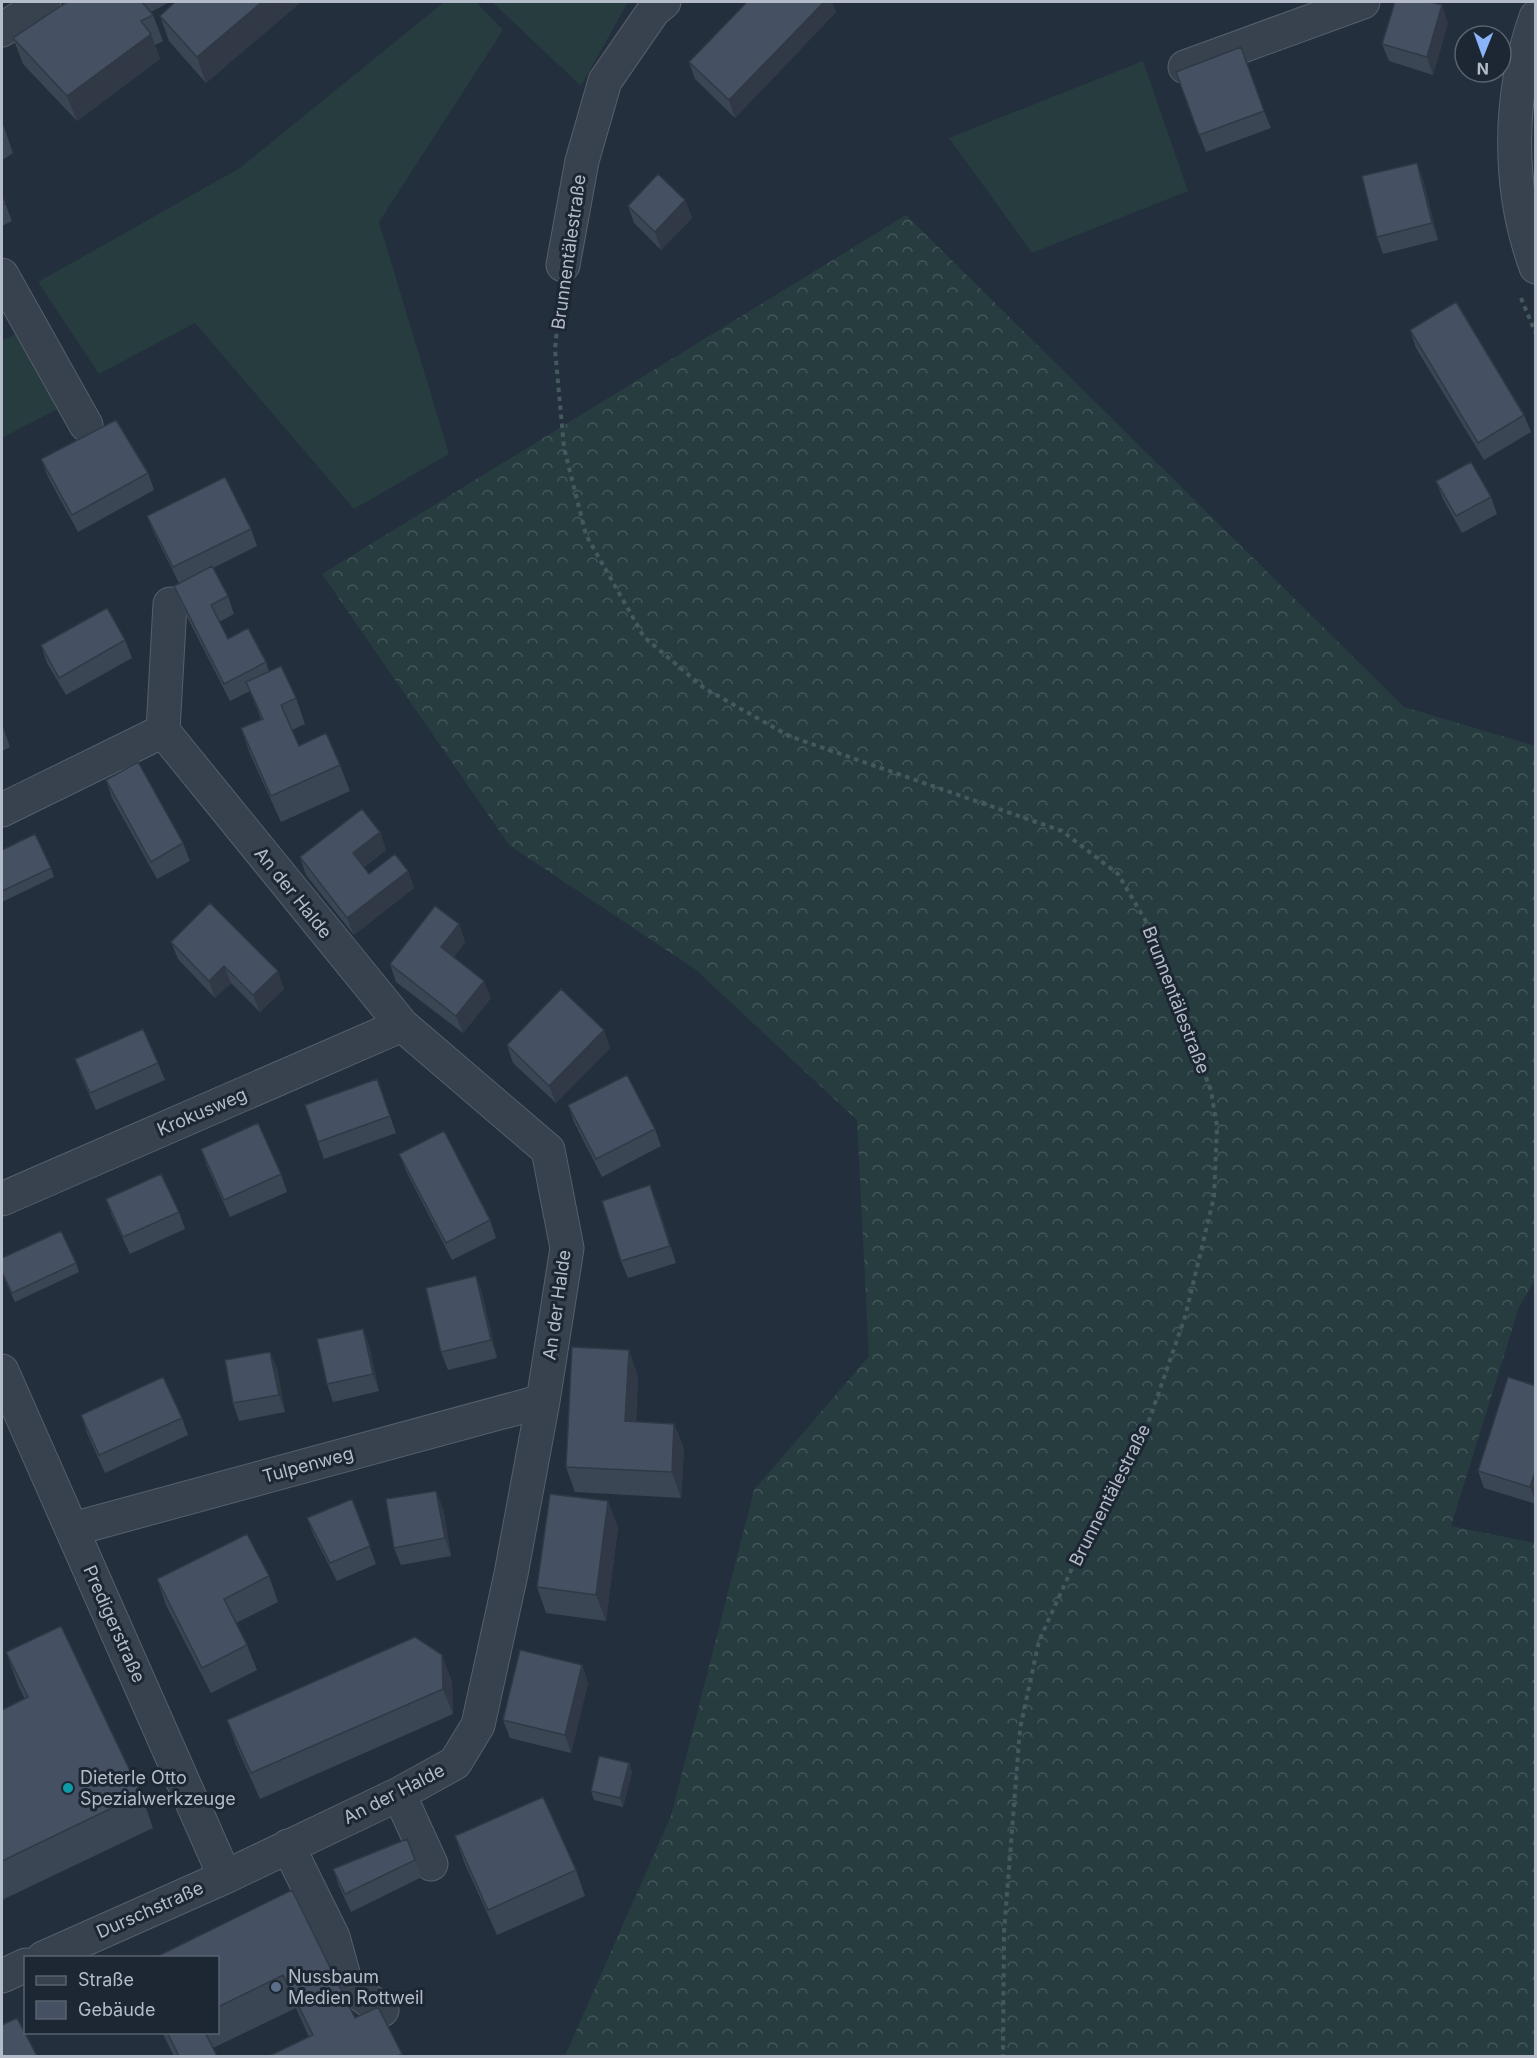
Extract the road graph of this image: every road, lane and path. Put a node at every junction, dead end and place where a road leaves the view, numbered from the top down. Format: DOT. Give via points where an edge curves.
graph roads {
  1 [pos="44,2"];
  2 [pos="664,2"];
  3 [pos="1363,2"];
  4 [pos="1536,16"];
  5 [pos="2,30"];
  6 [pos="1185,67"];
  7 [pos="563,265"];
  8 [pos="1536,267"];
  9 [pos="2,275"];
  10 [pos="86,425"];
  11 [pos="170,604"];
  12 [pos="163,731"];
  13 [pos="2,810"];
  14 [pos="402,1025"];
  15 [pos="2,1199"];
  16 [pos="2,1371"];
  17 [pos="543,1401"];
  18 [pos="73,1529"];
  19 [pos="399,1794"];
  20 [pos="288,1846"];
  21 [pos="431,1864"];
  22 [pos="225,1877"];
  23 [pos="47,1956"];
  24 [pos="24,1966"];
  25 [pos="2,1976"];
  26 [pos="382,2010"];
  27 [pos="1003,2056"];
  1 -- 5 [label="street"];
  2 -- 7 [label="street, Brunnentälestraße" via="654,10 605,81 582,161"];
  3 -- 6 [label="street"];
  4 -- 8 [label="street" via="1525,48 1515,126 1518,206"];
  7 -- 27 [label="path, Brunnentälestraße" via="555,349 564,448 586,535 644,637 704,688 789,736 1062,831 1118,874 1154,934 1211,1090 1217,1126 1214,1197 1185,1317 1143,1438 1093,1522 1036,1652 1020,1729 1004,1932"];
  9 -- 10 [label="street"];
  11 -- 12 [label="street"];
  12 -- 13 [label="street"];
  12 -- 14 [label="street, An der Halde"];
  14 -- 15 [label="street, Krokusweg"];
  14 -- 17 [label="street, An der Halde" via="548,1150 567,1248"];
  16 -- 18 [label="street, Predigerstraße"];
  17 -- 18 [label="street, Tulpenweg"];
  17 -- 19 [label="street, An der Halde" via="478,1725 455,1763"];
  18 -- 22 [label="street, Predigerstraße"];
  19 -- 20 [label="street, An der Halde"];
  19 -- 21 [label="street"];
  20 -- 22 [label="street, An der Halde"];
  20 -- 26 [label="street" via="333,1937 346,1984"];
  22 -- 23 [label="street, Durschstraße"];
  24 -- 25 [label="street"];
}
